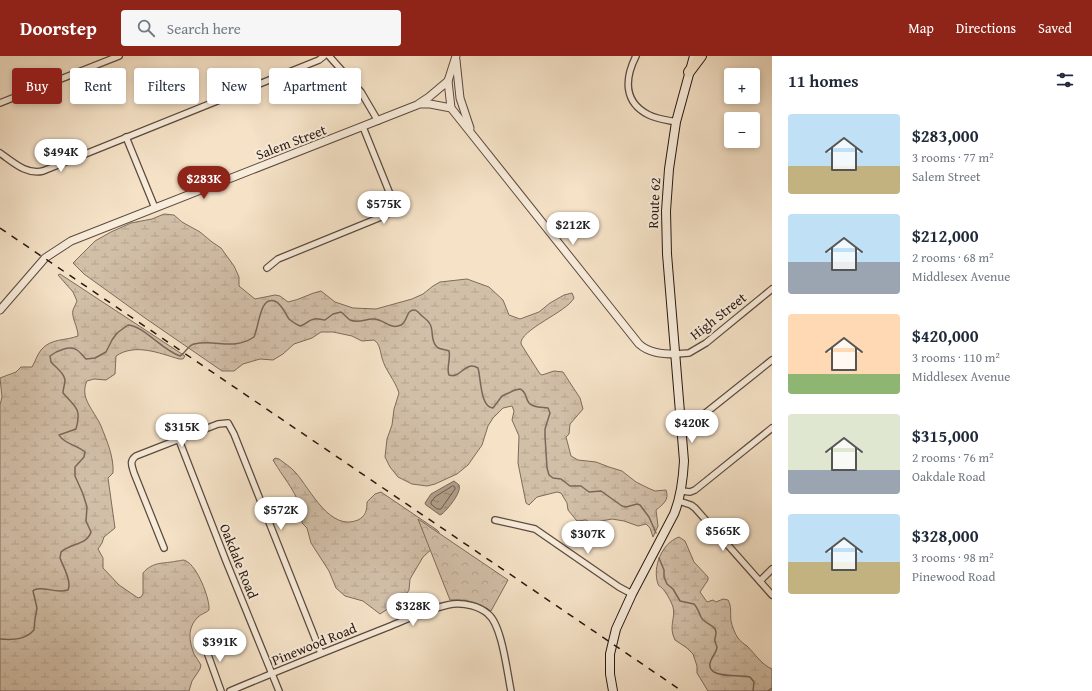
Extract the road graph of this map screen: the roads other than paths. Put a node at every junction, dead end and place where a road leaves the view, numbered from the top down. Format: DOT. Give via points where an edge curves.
graph roads {
  1 [pos="119,56"];
  2 [pos="324,56"];
  3 [pos="329,56"];
  4 [pos="456,56"];
  5 [pos="636,56"];
  6 [pos="694,56"];
  7 [pos="701,56"];
  8 [pos="689,72"];
  9 [pos="448,81"];
  10 [pos="459,94"];
  11 [pos="0,103"];
  12 [pos="417,105"];
  13 [pos="451,108"];
  14 [pos="378,121"];
  15 [pos="676,122"];
  16 [pos="363,127"];
  17 [pos="474,135"];
  18 [pos="126,137"];
  19 [pos="0,153"];
  20 [pos="155,208"];
  21 [pos="267,268"];
  22 [pos="772,289"];
  23 [pos="0,310"];
  24 [pos="675,354"];
  25 [pos="772,360"];
  26 [pos="681,426"];
  27 [pos="772,428"];
  28 [pos="179,440"];
  29 [pos="682,491"];
  30 [pos="679,501"];
  31 [pos="495,520"];
  32 [pos="164,548"];
  33 [pos="772,569"];
  34 [pos="760,581"];
  35 [pos="632,594"];
  36 [pos="772,595"];
  37 [pos="203,641"];
  38 [pos="321,653"];
  39 [pos="272,673"];
  40 [pos="220,691"];
  41 [pos="230,691"];
  42 [pos="279,691"];
  43 [pos="511,691"];
  44 [pos="613,691"];
  1 -- 11 [label="street"];
  2 -- 18 [label="street"];
  3 -- 14 [label="street" via="361,92"];
  4 -- 9 [label="street"];
  4 -- 10 [label="street"];
  5 -- 15 [label="street" via="628,79 634,102 648,114"];
  6 -- 8 [label="main road, Route 62"];
  7 -- 8 [label="highway"];
  8 -- 15 [label="main road, Route 62"];
  9 -- 10 [label="street" via="456,86"];
  9 -- 12 [label="street, Salem Street"];
  9 -- 13 [label="street"];
  10 -- 13 [label="street"];
  10 -- 17 [label="street"];
  12 -- 13 [label="street" via="430,104"];
  12 -- 14 [label="street, Salem Street"];
  13 -- 17 [label="street"];
  14 -- 16 [label="street, Salem Street"];
  15 -- 24 [label="main road, Route 62" via="669,169 666,223"];
  16 -- 20 [label="street, Salem Street"];
  16 -- 21 [label="street" via="390,194 399,204 386,215 278,259"];
  17 -- 24 [label="street" via="640,344 653,351"];
  18 -- 19 [label="street" via="34,173"];
  18 -- 20 [label="street"];
  20 -- 23 [label="street, Salem Street" via="71,241 51,253"];
  22 -- 24 [label="street, High Street" via="706,343 689,353"];
  24 -- 26 [label="main road, Route 62"];
  25 -- 26 [label="street" via="693,423"];
  26 -- 29 [label="main road, Route 62" via="684,461"];
  27 -- 29 [label="street" via="695,490"];
  28 -- 32 [label="street" via="136,456 131,464"];
  28 -- 38 [label="street" via="222,422 230,425"];
  28 -- 39 [label="street, Oakdale Road"];
  29 -- 30 [label="main road, Route 62"];
  30 -- 34 [label="street" via="695,508"];
  30 -- 35 [label="main road, Route 62"];
  31 -- 35 [label="street" via="536,529"];
  33 -- 34 [label="street"];
  34 -- 36 [label="street"];
  35 -- 44 [label="main road, Route 62" via="611,643"];
  37 -- 40 [label="street"];
  38 -- 39 [label="street, Pinewood Road"];
  38 -- 43 [label="street, Pinewood Road" via="448,605 463,604 483,610 494,621 499,632"];
  39 -- 41 [label="street, Pinewood Road"];
  39 -- 42 [label="street, Oakdale Road"];
}
